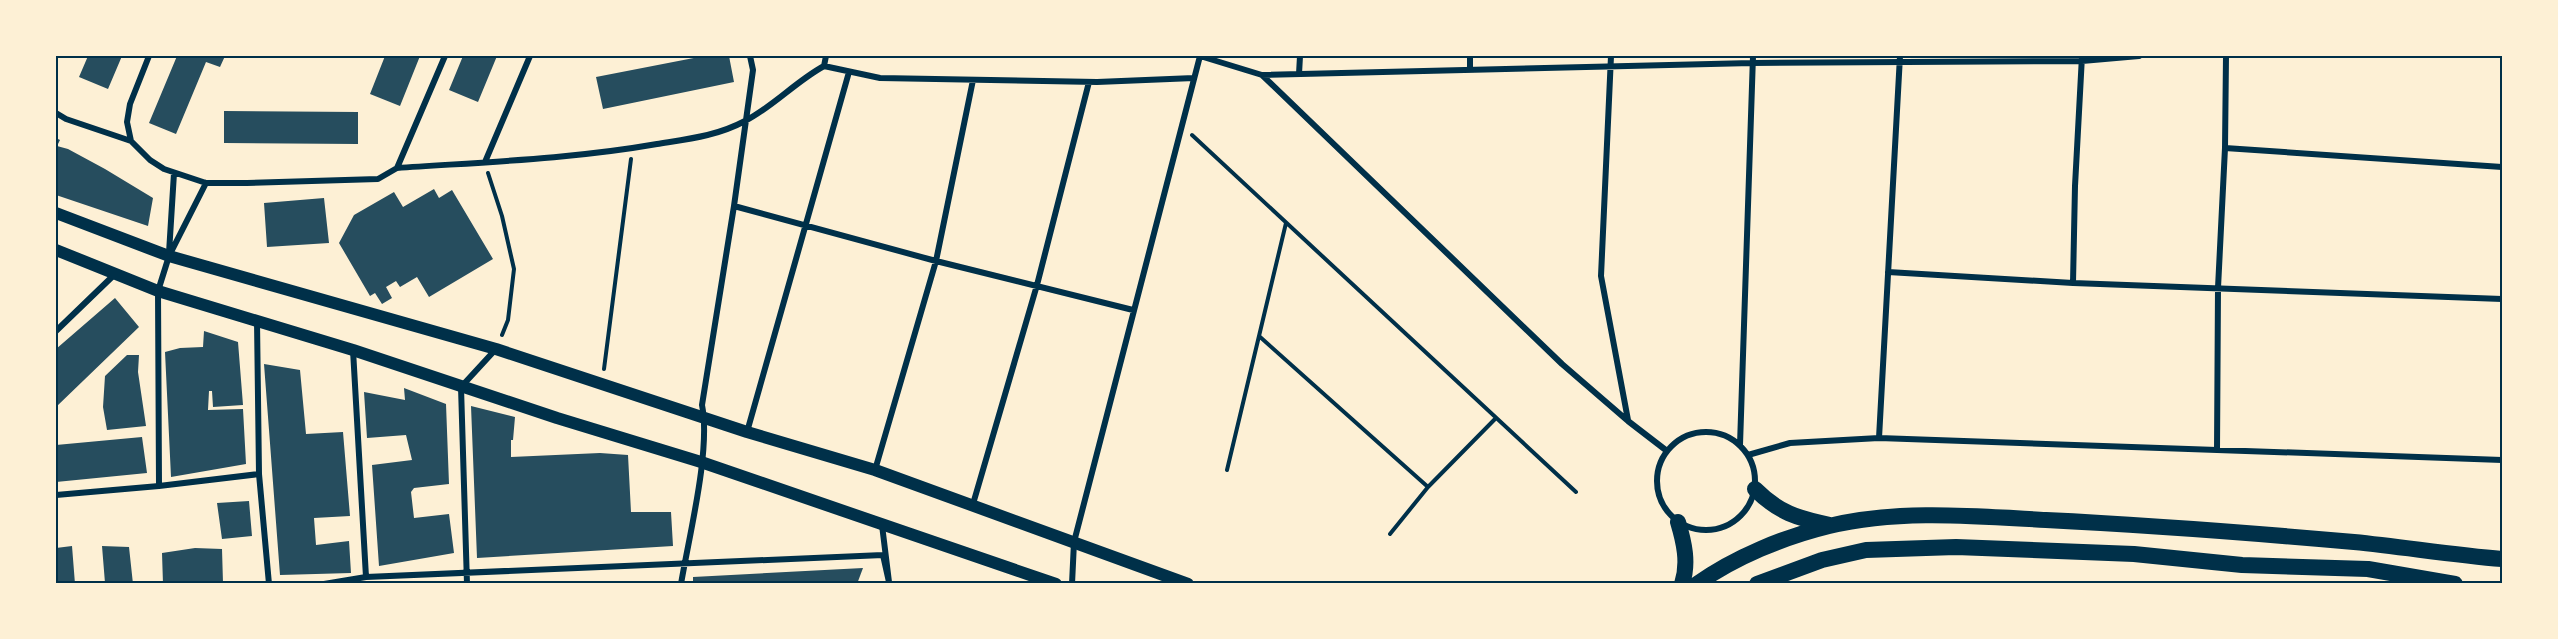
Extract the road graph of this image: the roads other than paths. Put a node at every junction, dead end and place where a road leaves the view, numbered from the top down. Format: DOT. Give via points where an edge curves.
graph roads {
  1 [pos="149,56"];
  2 [pos="445,56"];
  3 [pos="530,56"];
  4 [pos="750,56"];
  5 [pos="826,56"];
  6 [pos="1300,56"];
  7 [pos="1470,56"];
  8 [pos="1611,56"];
  9 [pos="2139,56"];
  10 [pos="2226,56"];
  11 [pos="2082,58"];
  12 [pos="1753,59"];
  13 [pos="1900,59"];
  14 [pos="824,66"];
  15 [pos="1610,68"];
  16 [pos="1470,70"];
  17 [pos="849,72"];
  18 [pos="1299,74"];
  19 [pos="1262,75"];
  20 [pos="1194,78"];
  21 [pos="973,80"];
  22 [pos="1089,82"];
  23 [pos="56,113"];
  24 [pos="744,122"];
  25 [pos="131,141"];
  26 [pos="2225,148"];
  27 [pos="485,162"];
  28 [pos="2502,167"];
  29 [pos="397,168"];
  30 [pos="174,173"];
  31 [pos="206,183"];
  32 [pos="735,206"];
  33 [pos="56,213"];
  34 [pos="805,225"];
  35 [pos="56,250"];
  36 [pos="169,256"];
  37 [pos="936,261"];
  38 [pos="1888,273"];
  39 [pos="114,275"];
  40 [pos="2073,283"];
  41 [pos="1036,285"];
  42 [pos="2218,288"];
  43 [pos="158,291"];
  44 [pos="2502,299"];
  45 [pos="1133,310"];
  46 [pos="257,320"];
  47 [pos="56,331"];
  48 [pos="496,349"];
  49 [pos="353,350"];
  50 [pos="461,387"];
  51 [pos="705,418"];
  52 [pos="1628,420"];
  53 [pos="747,432"];
  54 [pos="1879,438"];
  55 [pos="1740,445"];
  56 [pos="2217,450"];
  57 [pos="1667,451"];
  58 [pos="1748,455"];
  59 [pos="2502,460"];
  60 [pos="701,462"];
  61 [pos="875,470"];
  62 [pos="259,474"];
  63 [pos="159,486"];
  64 [pos="1755,489"];
  65 [pos="56,495"];
  66 [pos="973,504"];
  67 [pos="1678,522"];
  68 [pos="882,524"];
  69 [pos="1831,526"];
  70 [pos="1074,542"];
  71 [pos="2502,559"];
  72 [pos="684,562"];
  73 [pos="466,573"];
  74 [pos="366,577"];
  75 [pos="888,583"];
  76 [pos="269,584"];
  77 [pos="324,584"];
  78 [pos="467,584"];
  79 [pos="681,584"];
  80 [pos="1056,584"];
  81 [pos="1072,584"];
  82 [pos="1188,584"];
  83 [pos="1682,584"];
  84 [pos="1697,584"];
  85 [pos="1757,584"];
  86 [pos="2455,584"];
  1 -- 25 [label="street" via="130,104 127,122"];
  2 -- 29 [label="street"];
  3 -- 27 [label="street"];
  4 -- 24 [label="street" via="753,70"];
  5 -- 14 [label="street"];
  6 -- 18 [label="street"];
  7 -- 16 [label="street"];
  8 -- 15 [label="street"];
  9 -- 11 [label="street"];
  10 -- 26 [label="street"];
  11 -- 13 [label="street"];
  11 -- 40 [label="street"];
  12 -- 13 [label="street"];
  12 -- 15 [label="street"];
  12 -- 55 [label="street"];
  13 -- 38 [label="street"];
  14 -- 17 [label="street"];
  14 -- 24 [label="street"];
  15 -- 16 [label="street"];
  15 -- 52 [label="street" via="1602,276"];
  16 -- 18 [label="street"];
  17 -- 21 [label="street" via="880,78"];
  17 -- 34 [label="street"];
  18 -- 19 [label="street"];
  19 -- 20 [label="street" via="1200,56"];
  19 -- 52 [label="street" via="1562,364"];
  20 -- 22 [label="street"];
  20 -- 45 [label="street"];
  21 -- 22 [label="street"];
  21 -- 37 [label="street"];
  22 -- 41 [label="street"];
  23 -- 25 [label="street"];
  24 -- 27 [label="street" via="700,138 633,150"];
  24 -- 32 [label="street"];
  25 -- 30 [label="street" via="150,160"];
  26 -- 28 [label="street"];
  26 -- 42 [label="street"];
  27 -- 29 [label="street"];
  29 -- 31 [label="street" via="378,179"];
  30 -- 31 [label="street"];
  30 -- 36 [label="street"];
  31 -- 36 [label="street"];
  32 -- 34 [label="street"];
  32 -- 51 [label="street" via="702,405"];
  33 -- 36 [label="main road"];
  34 -- 37 [label="street"];
  34 -- 53 [label="street"];
  35 -- 39 [label="main road"];
  36 -- 43 [label="street"];
  36 -- 48 [label="main road"];
  37 -- 41 [label="street"];
  37 -- 61 [label="street"];
  38 -- 40 [label="street"];
  38 -- 54 [label="street"];
  39 -- 43 [label="main road"];
  39 -- 47 [label="street"];
  40 -- 42 [label="street"];
  41 -- 45 [label="street"];
  41 -- 66 [label="street"];
  42 -- 44 [label="street"];
  42 -- 56 [label="street"];
  43 -- 46 [label="main road"];
  43 -- 63 [label="street"];
  45 -- 70 [label="street"];
  46 -- 49 [label="main road"];
  46 -- 62 [label="street"];
  48 -- 50 [label="street"];
  48 -- 51 [label="main road"];
  49 -- 50 [label="main road"];
  49 -- 74 [label="street"];
  50 -- 60 [label="main road"];
  50 -- 73 [label="street"];
  51 -- 53 [label="main road"];
  51 -- 60 [label="street"];
  52 -- 57 [label="street"];
  53 -- 61 [label="main road"];
  54 -- 56 [label="street"];
  54 -- 58 [label="street" via="1790,443"];
  55 -- 57 [label="street" via="1726,436 1694,433"];
  55 -- 58 [label="street"];
  56 -- 59 [label="street"];
  57 -- 67 [label="street" via="1659,464 1659,496 1666,511"];
  58 -- 64 [label="street" via="1754,467"];
  60 -- 68 [label="main road"];
  60 -- 72 [label="street"];
  61 -- 66 [label="main road"];
  62 -- 63 [label="street"];
  62 -- 76 [label="street"];
  63 -- 65 [label="street"];
  64 -- 67 [label="street" via="1745,511 1726,527 1710,531"];
  64 -- 69 [label="highway" via="1795,518"];
  66 -- 70 [label="main road"];
  67 -- 83 [label="highway" via="1686,559"];
  68 -- 75 [label="street"];
  68 -- 80 [label="main road"];
  69 -- 71 [label="highway" via="1960,516 2355,542"];
  69 -- 84 [label="highway" via="1751,555"];
  70 -- 81 [label="street"];
  70 -- 82 [label="main road"];
  72 -- 73 [label="street"];
  72 -- 75 [label="street" via="883,555"];
  72 -- 79 [label="street"];
  73 -- 74 [label="street"];
  73 -- 78 [label="street"];
  74 -- 77 [label="street"];
  85 -- 86 [label="highway" via="1811,564 1866,550 1956,547 2368,569"];
}
